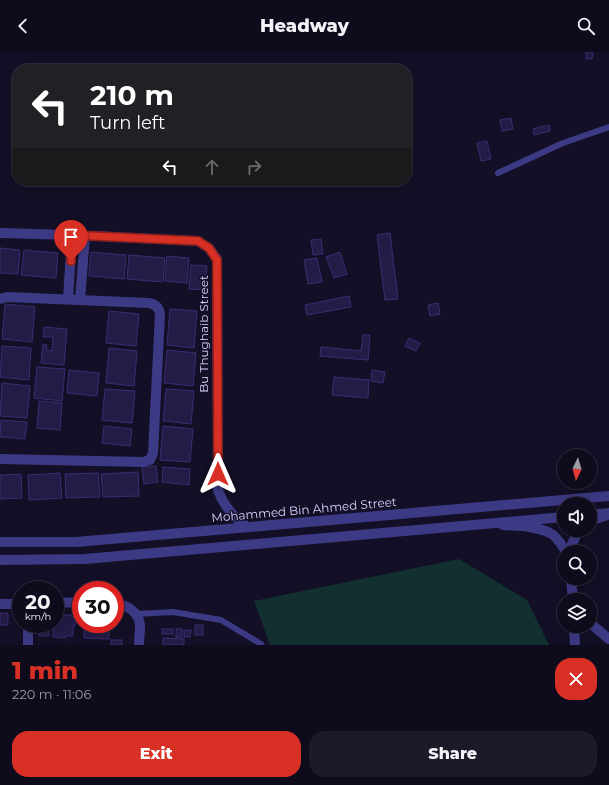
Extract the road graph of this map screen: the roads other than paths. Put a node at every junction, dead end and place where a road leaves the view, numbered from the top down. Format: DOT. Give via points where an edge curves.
graph roads {
  1 [pos="609,126"];
  2 [pos="498,173"];
  3 [pos="0,233"];
  4 [pos="72,235"];
  5 [pos="84,236"];
  6 [pos="0,299"];
  7 [pos="68,299"];
  8 [pos="80,300"];
  9 [pos="0,459"];
  10 [pos="609,496"];
  11 [pos="609,514"];
  12 [pos="597,515"];
  13 [pos="557,518"];
  14 [pos="597,518"];
  15 [pos="493,524"];
  16 [pos="247,527"];
  17 [pos="0,542"];
  18 [pos="562,545"];
  19 [pos="0,560"];
  20 [pos="0,604"];
  21 [pos="12,604"];
  22 [pos="124,607"];
  23 [pos="133,611"];
  24 [pos="597,629"];
  25 [pos="28,633"];
  26 [pos="574,633"];
  27 [pos="609,639"];
  28 [pos="261,644"];
  29 [pos="28,645"];
  30 [pos="139,645"];
  31 [pos="575,645"];
  1 -- 2 [label="lane" via="563,143"];
  3 -- 4 [label="street, Bu Thughaib Street"];
  4 -- 5 [label="street, Bu Thughaib Street"];
  4 -- 7 [label="street"];
  5 -- 8 [label="street"];
  5 -- 16 [label="street, Bu Thughaib Street" via="198,241 209,248 217,260 218,490 225,506"];
  6 -- 7 [label="street"];
  7 -- 8 [label="street"];
  8 -- 9 [label="street" via="148,303 159,310 152,457 143,462"];
  10 -- 16 [label="street, Mohammed Bin Ahmed Street"];
  11 -- 12 [label="street"];
  11 -- 14 [label="street"];
  13 -- 15 [label="street"];
  15 -- 18 [label="street" via="533,528 551,533"];
  15 -- 19 [label="street" via="85,560"];
  16 -- 17 [label="street, Mohammed Bin Ahmed Street" via="76,542"];
  20 -- 21 [label="street"];
  22 -- 23 [label="street"];
  23 -- 28 [label="lane" via="173,612 221,620"];
  23 -- 30 [label="street" via="140,624"];
  24 -- 27 [label="street"];
  25 -- 29 [label="street"];
  26 -- 31 [label="street"];
}
